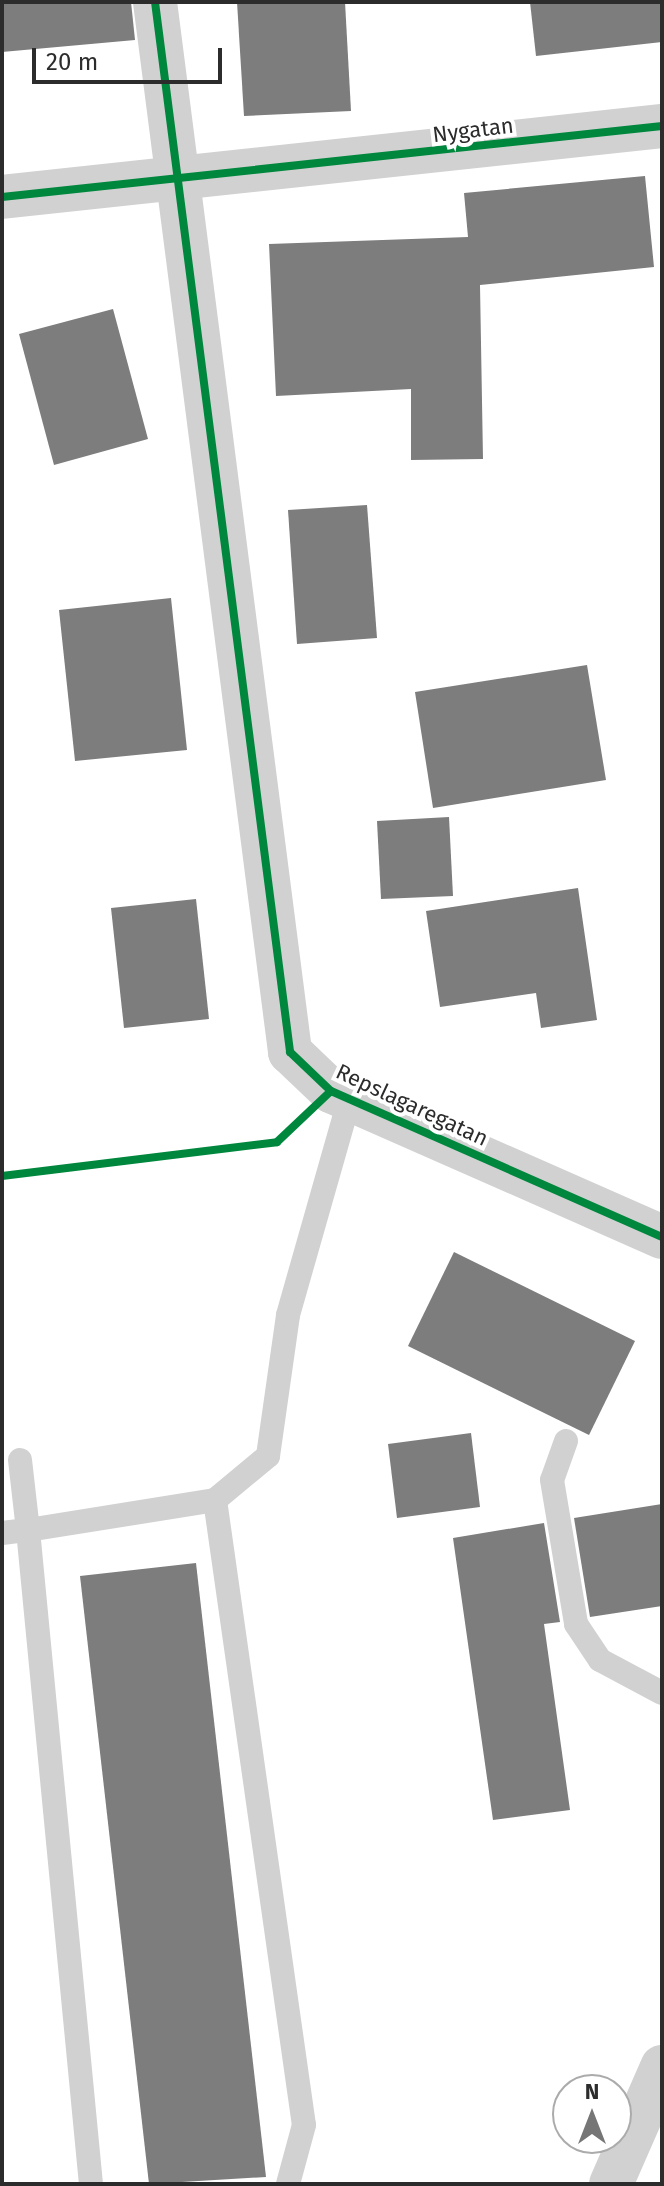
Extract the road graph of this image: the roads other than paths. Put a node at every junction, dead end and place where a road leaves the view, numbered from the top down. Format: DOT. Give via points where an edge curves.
graph roads {
  1 [pos="155,2"];
  2 [pos="662,126"];
  3 [pos="176,183"];
  4 [pos="2,197"];
  5 [pos="350,1098"];
  6 [pos="662,1237"];
  7 [pos="566,1441"];
  8 [pos="20,1460"];
  9 [pos="215,1500"];
  10 [pos="28,1530"];
  11 [pos="2,1533"];
  12 [pos="662,1693"];
  13 [pos="662,2067"];
  14 [pos="91,2184"];
  15 [pos="288,2184"];
  16 [pos="611,2184"];
  1 -- 3 [label="street, Repslagaregatan"];
  2 -- 3 [label="street, Nygatan"];
  3 -- 4 [label="street, Nygatan"];
  3 -- 5 [label="street, Repslagaregatan" via="278,996 290,1052 331,1091"];
  5 -- 6 [label="street, Repslagaregatan"];
  5 -- 9 [label="lane" via="288,1315 268,1456"];
  7 -- 12 [label="lane" via="552,1480 576,1624 600,1660"];
  8 -- 10 [label="lane"];
  9 -- 10 [label="lane"];
  9 -- 15 [label="lane" via="304,2125"];
  10 -- 11 [label="lane"];
  10 -- 14 [label="lane"];
  13 -- 16 [label="street"];
}
